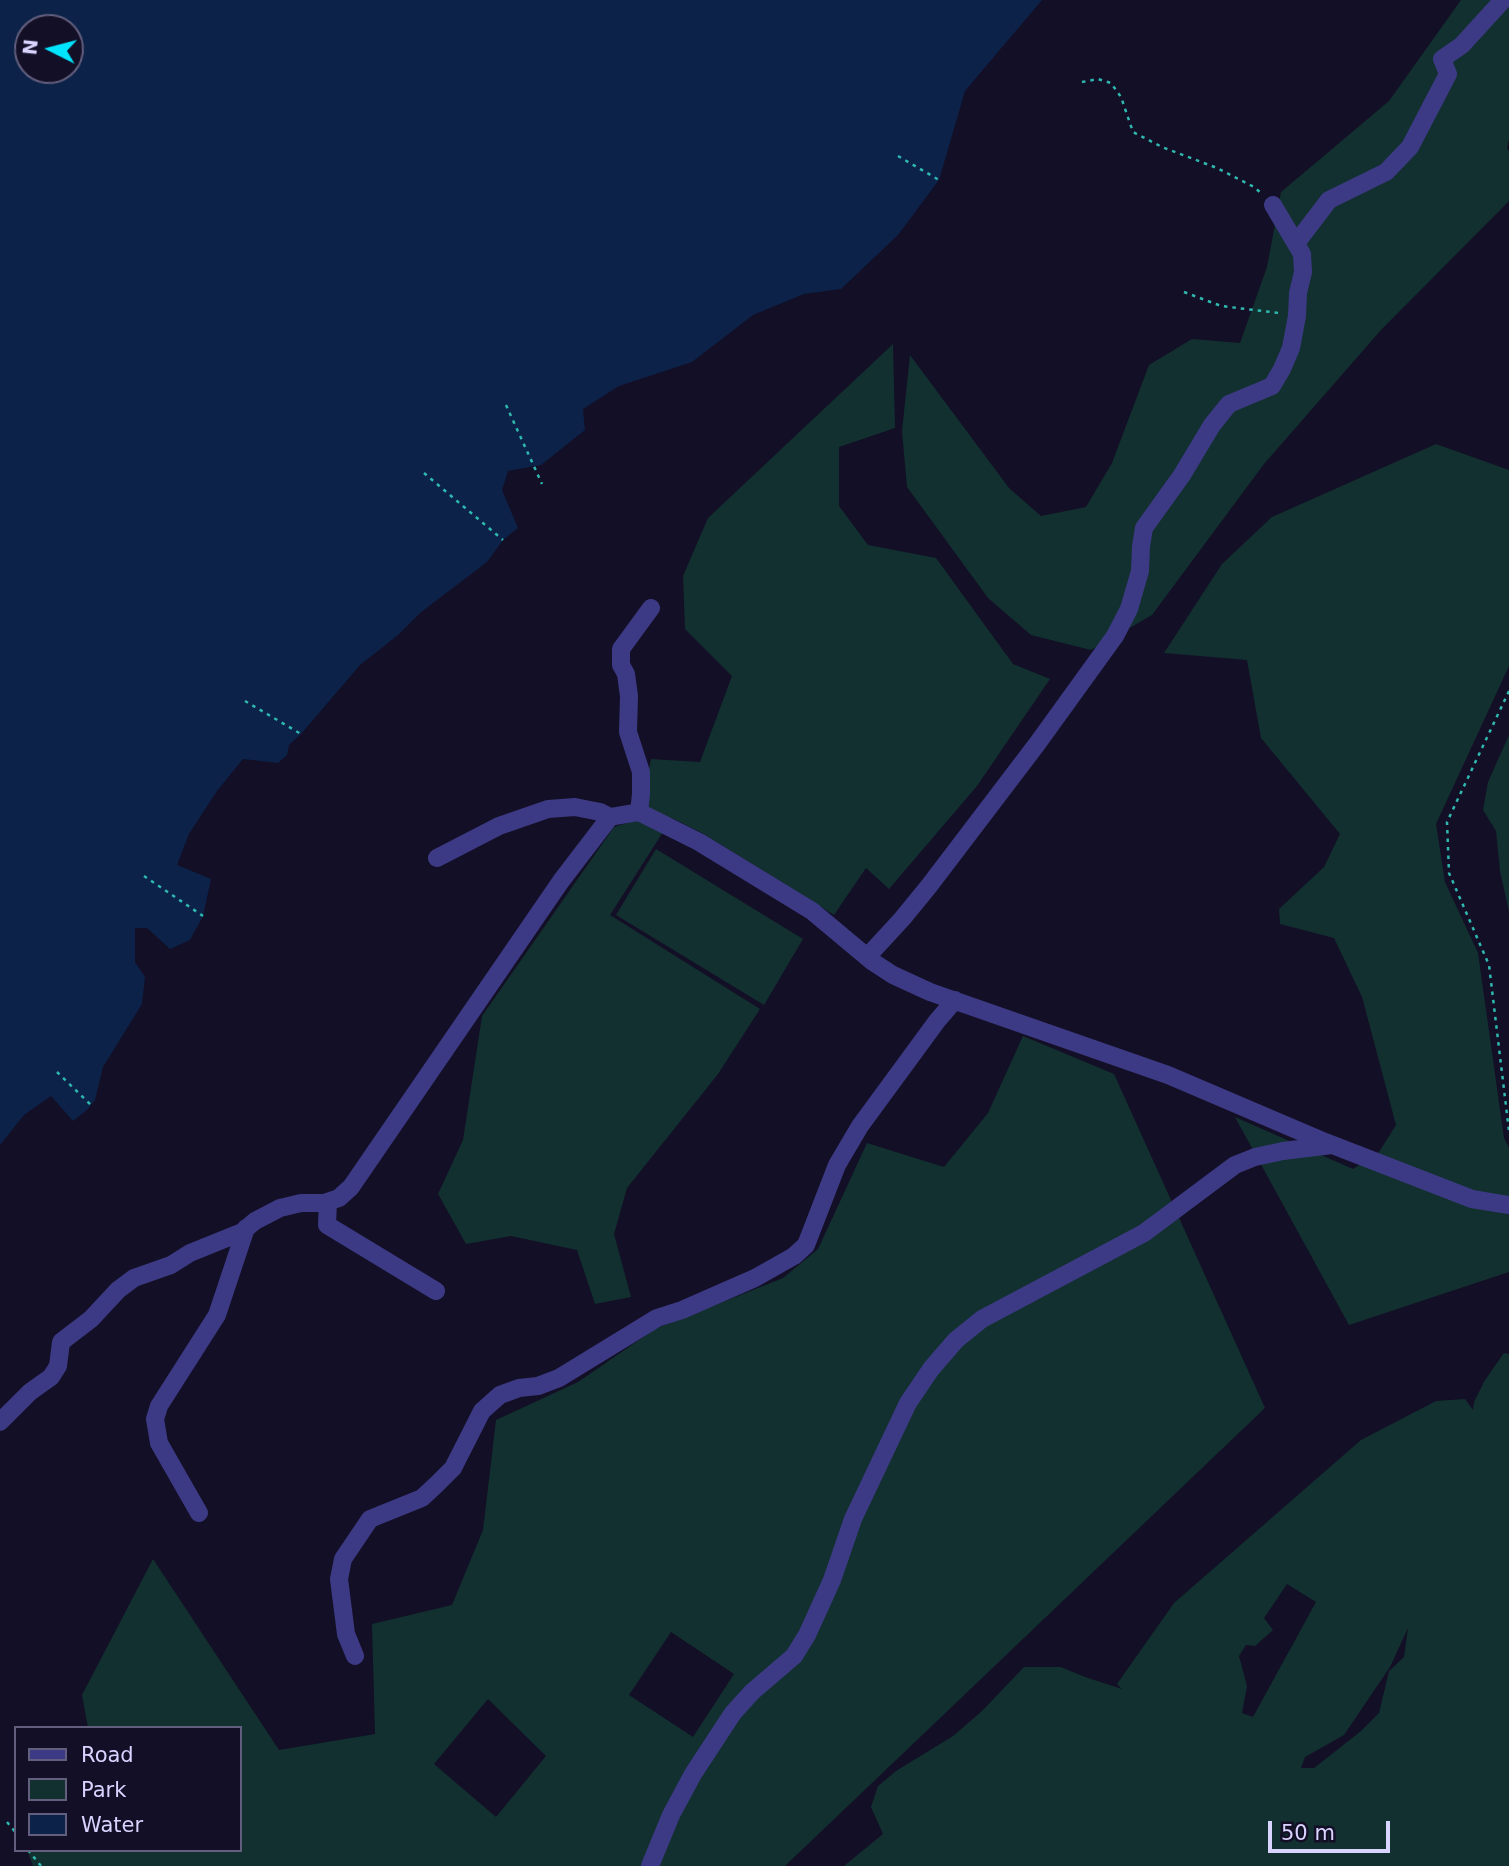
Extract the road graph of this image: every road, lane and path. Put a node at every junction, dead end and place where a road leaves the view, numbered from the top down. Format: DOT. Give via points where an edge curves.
graph roads {
  1 [pos="1503,0"];
  2 [pos="1083,82"];
  3 [pos="898,156"];
  4 [pos="939,180"];
  5 [pos="1273,205"];
  6 [pos="1297,242"];
  7 [pos="1184,292"];
  8 [pos="1297,316"];
  9 [pos="506,405"];
  10 [pos="424,473"];
  11 [pos="542,484"];
  12 [pos="503,540"];
  13 [pos="652,608"];
  14 [pos="1509,691"];
  15 [pos="245,701"];
  16 [pos="301,734"];
  17 [pos="639,812"];
  18 [pos="610,817"];
  19 [pos="437,858"];
  20 [pos="144,876"];
  21 [pos="203,916"];
  22 [pos="867,957"];
  23 [pos="955,1000"];
  24 [pos="57,1072"];
  25 [pos="91,1105"];
  26 [pos="1509,1131"];
  27 [pos="1332,1145"];
  28 [pos="328,1202"];
  29 [pos="1509,1205"];
  30 [pos="246,1228"];
  31 [pos="436,1291"];
  32 [pos="0,1422"];
  33 [pos="199,1513"];
  34 [pos="355,1656"];
  35 [pos="7,1822"];
  36 [pos="14,1831"];
  37 [pos="30,1852"];
  38 [pos="41,1866"];
  39 [pos="650,1866"];
  1 -- 6 [label="street" via="1462,45 1442,59 1448,74 1409,147 1386,172 1329,200"];
  2 -- 5 [label="path" via="1098,79 1111,83 1133,132 1254,187"];
  3 -- 4 [label="path"];
  5 -- 6 [label="street"];
  6 -- 8 [label="street" via="1303,272"];
  7 -- 8 [label="path" via="1221,306"];
  8 -- 22 [label="street" via="1291,348 1272,386 1229,404 1144,528 1140,571 1115,636 929,886"];
  9 -- 11 [label="path"];
  10 -- 12 [label="path"];
  13 -- 17 [label="street" via="621,649 629,696 628,732 641,772"];
  14 -- 26 [label="path" via="1447,822 1449,873 1489,965"];
  15 -- 16 [label="path"];
  17 -- 18 [label="street"];
  17 -- 22 [label="street" via="754,874 812,911"];
  18 -- 19 [label="street" via="575,807 548,809 499,826"];
  18 -- 28 [label="street" via="351,1187"];
  20 -- 21 [label="path"];
  22 -- 23 [label="street" via="893,975"];
  23 -- 27 [label="street" via="1168,1075"];
  23 -- 34 [label="street" via="860,1126 837,1165 806,1245 794,1256 755,1278 657,1318 559,1378 500,1395 482,1411 453,1468 437,1484 422,1498 370,1519 343,1559 339,1579 346,1634"];
  24 -- 25 [label="path"];
  27 -- 29 [label="street" via="1472,1199"];
  27 -- 39 [label="street" via="1283,1151 1235,1165 1144,1233 991,1313 956,1340 908,1403 852,1519 832,1580 807,1634 794,1656 752,1692 728,1721 693,1774"];
  28 -- 30 [label="street" via="280,1208"];
  28 -- 31 [label="street" via="327,1225"];
  30 -- 32 [label="street" via="134,1278 118,1290 61,1342 58,1366 51,1377"];
  30 -- 33 [label="street" via="217,1315 155,1419 159,1443"];
  35 -- 36 [label="path"];
  37 -- 38 [label="path"];
}
